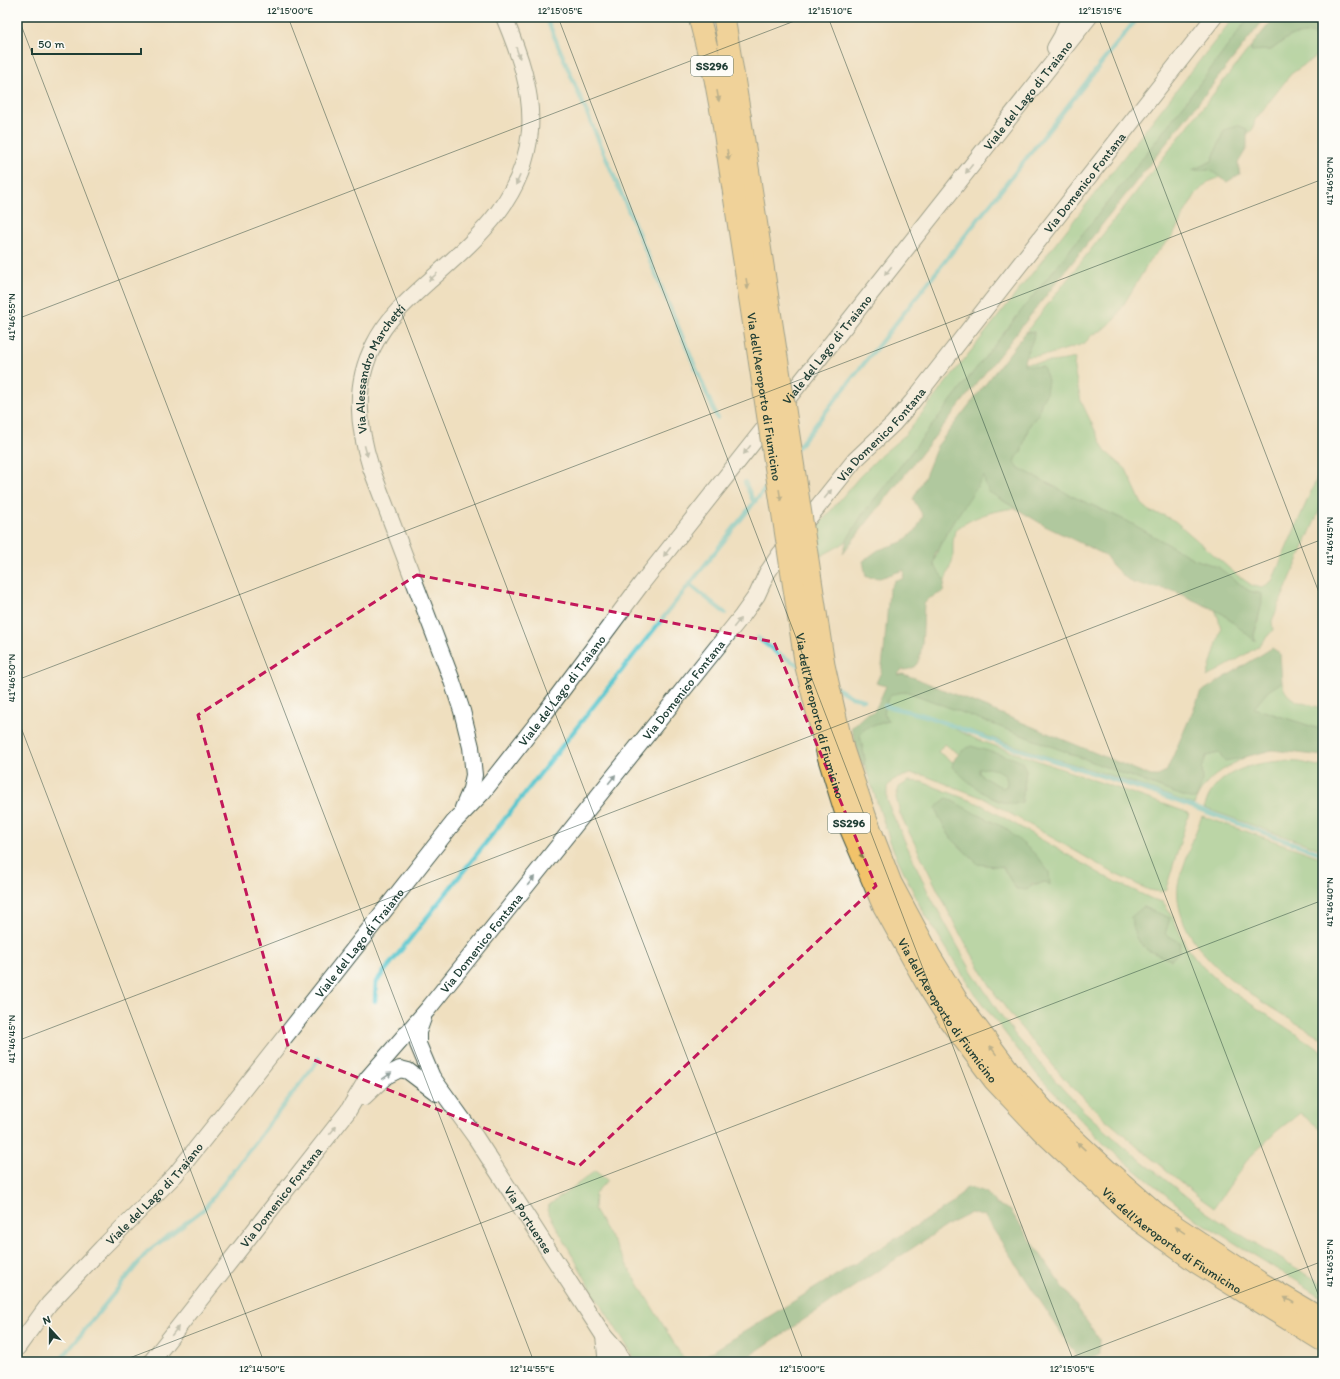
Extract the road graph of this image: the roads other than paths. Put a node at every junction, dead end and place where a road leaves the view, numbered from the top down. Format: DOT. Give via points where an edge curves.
graph roads {
  1 [pos="504,17"];
  2 [pos="699,17"];
  3 [pos="1069,17"];
  4 [pos="1089,17"];
  5 [pos="1214,17"];
  6 [pos="725,21"];
  7 [pos="1036,84"];
  8 [pos="731,116"];
  9 [pos="454,822"];
  10 [pos="428,1009"];
  11 [pos="452,1106"];
  12 [pos="348,1111"];
  13 [pos="1323,1320"];
  14 [pos="604,1336"];
  15 [pos="1323,1341"];
  16 [pos="17,1348"];
  17 [pos="151,1362"];
  18 [pos="606,1362"];
  19 [pos="623,1362"];
  1 -- 9 [label="street, Via Alessandro Marchetti, one-way" via="520,58 529,101 530,130 522,171 509,197 482,233 408,300 389,321 368,358 359,400 366,455 455,688 469,739 473,781"];
  2 -- 8 [label="main road, Via dell'Aeroporto di Fiumicino / SS296, one-way" via="714,72"];
  3 -- 7 [label="street" via="1062,36"];
  4 -- 7 [label="street, Viale del Lago di Traiano"];
  10 -- 5 [label="street, Via Domenico Fontana, one-way" via="742,616 780,554 856,460 912,402"];
  6 -- 8 [label="main road, Via dell'Aeroporto di Fiumicino / SS296"];
  7 -- 9 [label="street, Viale del Lago di Traiano, one-way" via="642,583 483,792"];
  13 -- 8 [label="main road, Via dell'Aeroporto di Fiumicino / SS296, one-way, bridge" via="1261,1283 1157,1214 1050,1117 1010,1072 960,1005 891,883 843,749 824,665"];
  8 -- 15 [label="main road, Via dell'Aeroporto di Fiumicino / SS296, one-way, bridge" via="806,668 848,822 883,905 950,1021 994,1080 1042,1131 1135,1218 1196,1262"];
  9 -- 16 [label="street, Viale del Lago di Traiano" via="175,1175 49,1304"];
  10 -- 11 [label="street, Via Portuense" via="418,1032 418,1044 432,1077"];
  10 -- 12 [label="street, Via Domenico Fontana" via="367,1079"];
  12 -- 11 [label="street, Via Portuense, one-way" via="386,1076 400,1069 408,1070 418,1077"];
  11 -- 14 [label="street, Via Portuense" via="476,1138"];
  17 -- 12 [label="street, Via Domenico Fontana, one-way"];
  14 -- 18 [label="street, Via Portuense"];
  14 -- 19 [label="street, Via Portuense"];
}
